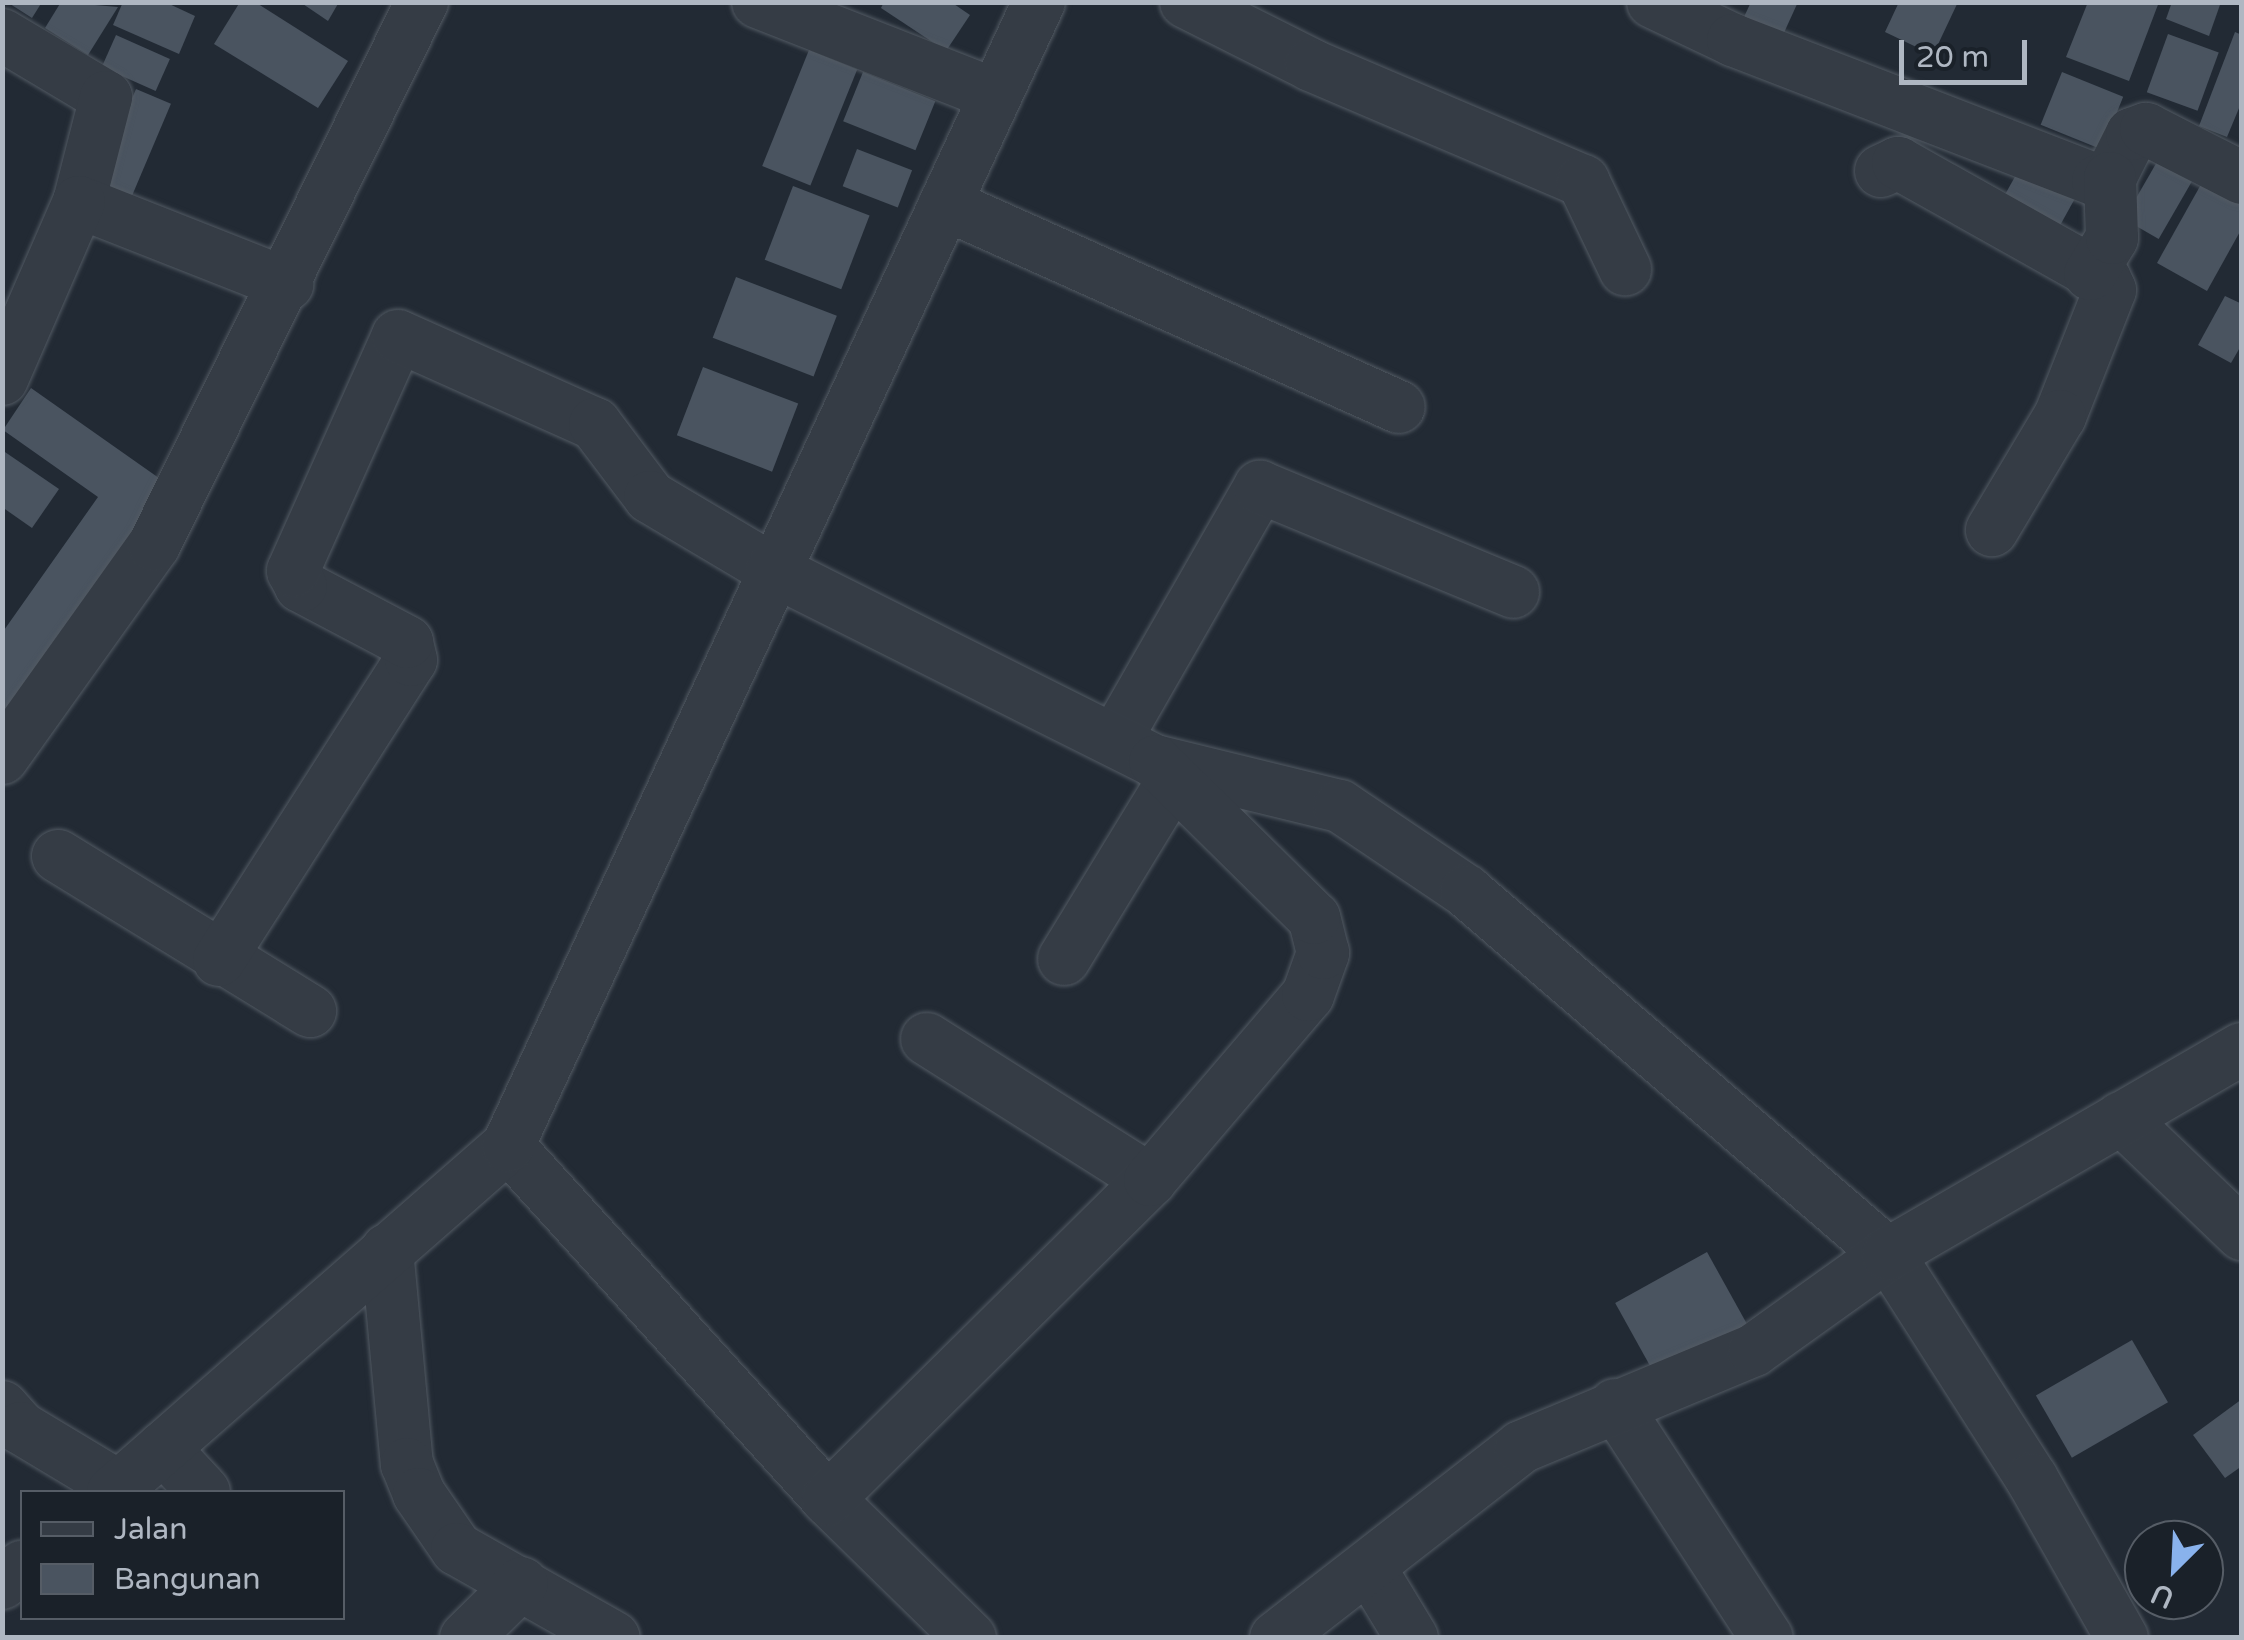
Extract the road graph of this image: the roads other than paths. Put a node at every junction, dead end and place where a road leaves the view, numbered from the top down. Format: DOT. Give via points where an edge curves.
graph roads {
  1 [pos="422,2"];
  2 [pos="758,2"];
  3 [pos="1039,2"];
  4 [pos="1186,2"];
  5 [pos="1653,2"];
  6 [pos="2,35"];
  7 [pos="996,95"];
  8 [pos="1880,170"];
  9 [pos="2110,178"];
  10 [pos="2242,178"];
  11 [pos="78,202"];
  12 [pos="945,204"];
  13 [pos="1625,269"];
  14 [pos="2090,274"];
  15 [pos="288,284"];
  16 [pos="2,380"];
  17 [pos="1399,407"];
  18 [pos="1992,530"];
  19 [pos="773,570"];
  20 [pos="1513,592"];
  21 [pos="2,758"];
  22 [pos="1148,760"];
  23 [pos="58,856"];
  24 [pos="1064,959"];
  25 [pos="219,960"];
  26 [pos="310,1012"];
  27 [pos="927,1039"];
  28 [pos="2242,1049"];
  29 [pos="2121,1118"];
  30 [pos="508,1146"];
  31 [pos="1150,1180"];
  32 [pos="2242,1234"];
  33 [pos="387,1250"];
  34 [pos="1888,1254"];
  35 [pos="1615,1405"];
  36 [pos="2,1406"];
  37 [pos="163,1448"];
  38 [pos="116,1490"];
  39 [pos="202,1490"];
  40 [pos="828,1498"];
  41 [pos="1368,1567"];
  42 [pos="522,1583"];
  43 [pos="466,1638"];
  44 [pos="614,1638"];
  45 [pos="970,1638"];
  46 [pos="1276,1638"];
  47 [pos="1412,1638"];
  48 [pos="1767,1638"];
  49 [pos="2122,1638"];
  1 -- 15 [label="street"];
  2 -- 7 [label="street"];
  3 -- 7 [label="street"];
  4 -- 13 [label="street" via="1311,65 1583,181"];
  5 -- 9 [label="street" via="1733,40 2098,182"];
  6 -- 11 [label="street" via="106,97"];
  7 -- 12 [label="street"];
  8 -- 14 [label="street" via="1898,163"];
  9 -- 10 [label="street" via="2132,134 2146,129"];
  9 -- 14 [label="street" via="2112,238"];
  11 -- 15 [label="street"];
  11 -- 16 [label="street"];
  12 -- 17 [label="street"];
  12 -- 19 [label="street"];
  14 -- 18 [label="street" via="2106,279 2107,302 2060,416"];
  15 -- 21 [label="street" via="140,569"];
  19 -- 22 [label="street"];
  19 -- 25 [label="street" via="650,498 595,424 398,336 293,571 301,586 407,642 411,660"];
  19 -- 30 [label="street"];
  20 -- 22 [label="street" via="1260,487"];
  22 -- 24 [label="street"];
  22 -- 31 [label="street" via="1314,918 1323,954 1308,994"];
  22 -- 34 [label="street" via="1322,798 1405,845 1742,1123"];
  23 -- 25 [label="street"];
  25 -- 26 [label="street"];
  27 -- 31 [label="street"];
  28 -- 29 [label="street"];
  29 -- 32 [label="street"];
  29 -- 34 [label="street"];
  30 -- 33 [label="street"];
  30 -- 40 [label="street"];
  31 -- 40 [label="street"];
  33 -- 37 [label="street"];
  33 -- 42 [label="street" via="411,1480 457,1549"];
  34 -- 35 [label="street" via="1754,1350"];
  34 -- 49 [label="street" via="2032,1479"];
  35 -- 41 [label="street" via="1521,1447"];
  35 -- 48 [label="street"];
  36 -- 38 [label="street" via="52,1450"];
  37 -- 38 [label="street"];
  37 -- 39 [label="street"];
  40 -- 45 [label="street"];
  41 -- 46 [label="street"];
  41 -- 47 [label="street"];
  42 -- 43 [label="street"];
  42 -- 44 [label="street"];
}
